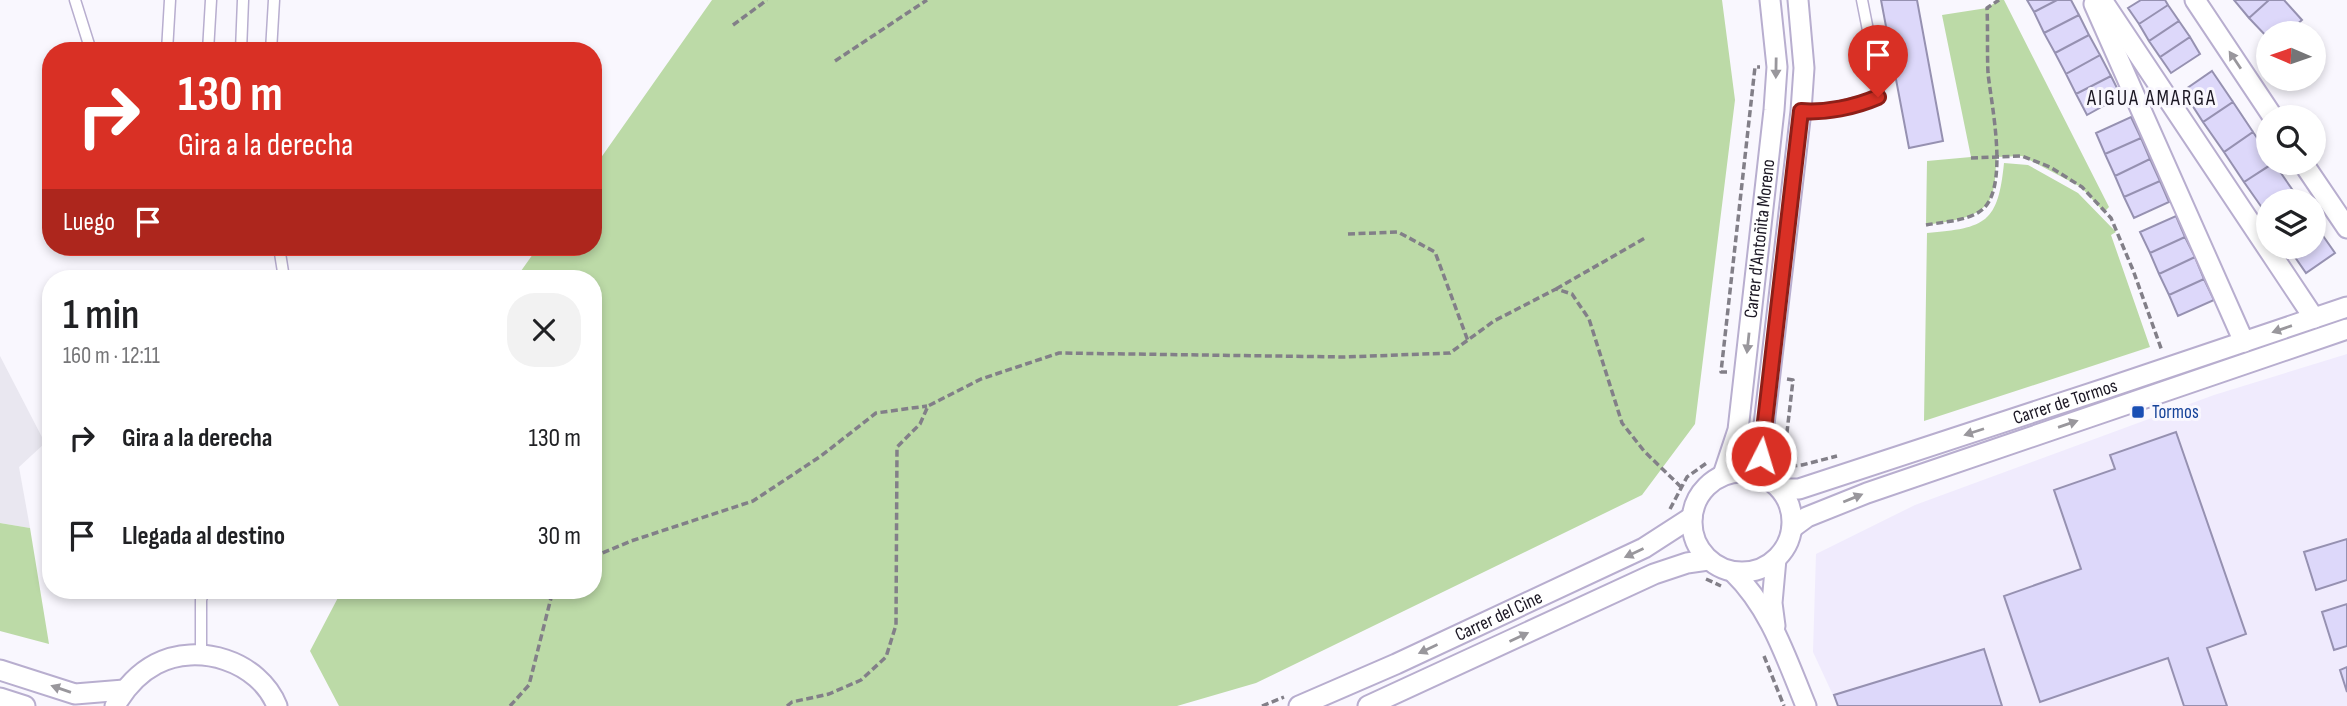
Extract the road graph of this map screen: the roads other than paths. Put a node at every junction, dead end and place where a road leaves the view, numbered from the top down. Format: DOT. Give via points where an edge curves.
graph roads {
  1 [pos="75,0"];
  2 [pos="170,0"];
  3 [pos="211,0"];
  4 [pos="243,0"];
  5 [pos="274,0"];
  6 [pos="1770,0"];
  7 [pos="1798,0"];
  8 [pos="1862,0"];
  9 [pos="2092,0"];
  10 [pos="2102,0"];
  11 [pos="2195,0"];
  12 [pos="87,42"];
  13 [pos="168,42"];
  14 [pos="209,42"];
  15 [pos="241,42"];
  16 [pos="272,42"];
  17 [pos="2265,105"];
  18 [pos="1801,111"];
  19 [pos="2311,175"];
  20 [pos="2347,228"];
  21 [pos="2347,307"];
  22 [pos="2314,318"];
  23 [pos="2347,329"];
  24 [pos="2244,342"];
  25 [pos="1723,475"];
  26 [pos="1763,475"];
  27 [pos="1781,489"];
  28 [pos="1692,517"];
  29 [pos="1792,528"];
  30 [pos="1776,559"];
  31 [pos="1708,560"];
  32 [pos="1731,581"];
  33 [pos="201,599"];
  34 [pos="1776,630"];
  35 [pos="201,654"];
  36 [pos="0,670"];
  37 [pos="0,698"];
  38 [pos="119,698"];
  39 [pos="1296,700"];
  40 [pos="25,706"];
  41 [pos="277,706"];
  42 [pos="1368,706"];
  43 [pos="1806,706"];
  1 -- 12 [label="lane"];
  2 -- 13 [label="lane"];
  3 -- 14 [label="lane"];
  4 -- 15 [label="lane"];
  5 -- 16 [label="lane"];
  6 -- 25 [label="street, Carrer d'Antoñita Moreno, one-way" via="1777,67 1735,380 1738,430"];
  7 -- 18 [label="street, Carrer d'Antoñita Moreno" via="1804,68"];
  8 -- 18 [label="lane" via="1878,97 1818,112"];
  9 -- 24 [label="street"];
  10 -- 22 [label="street"];
  17 -- 11 [label="street, one-way"];
  18 -- 26 [label="street, Carrer d'Antoñita Moreno" via="1763,433"];
  19 -- 20 [label="street"];
  21 -- 22 [label="street, Carrer de Tormos"];
  22 -- 24 [label="street, Carrer de Tormos, one-way"];
  29 -- 23 [label="street, Carrer de Tormos, one-way" via="1807,517 1867,493"];
  24 -- 27 [label="street, Carrer de Tormos, one-way" via="1799,489"];
  25 -- 26 [label="street" via="1750,471"];
  25 -- 28 [label="street" via="1702,491"];
  26 -- 27 [label="street"];
  27 -- 29 [label="street" via="1792,514"];
  28 -- 31 [label="street" via="1692,533"];
  28 -- 39 [label="street, Carrer del Cine, one-way" via="1644,548 1396,664"];
  29 -- 30 [label="street" via="1790,540"];
  30 -- 32 [label="street"];
  30 -- 34 [label="street" via="1772,603"];
  31 -- 32 [label="street"];
  42 -- 31 [label="street, Carrer del Cine, one-way" via="1654,574"];
  32 -- 34 [label="street" via="1746,585"];
  33 -- 35 [label="lane"];
  34 -- 43 [label="street"];
  35 -- 38 [label="street" via="158,663 139,674"];
  35 -- 41 [label="street" via="244,668 261,682"];
  38 -- 36 [label="street, one-way" via="75,694"];
  37 -- 40 [label="street"];
}
